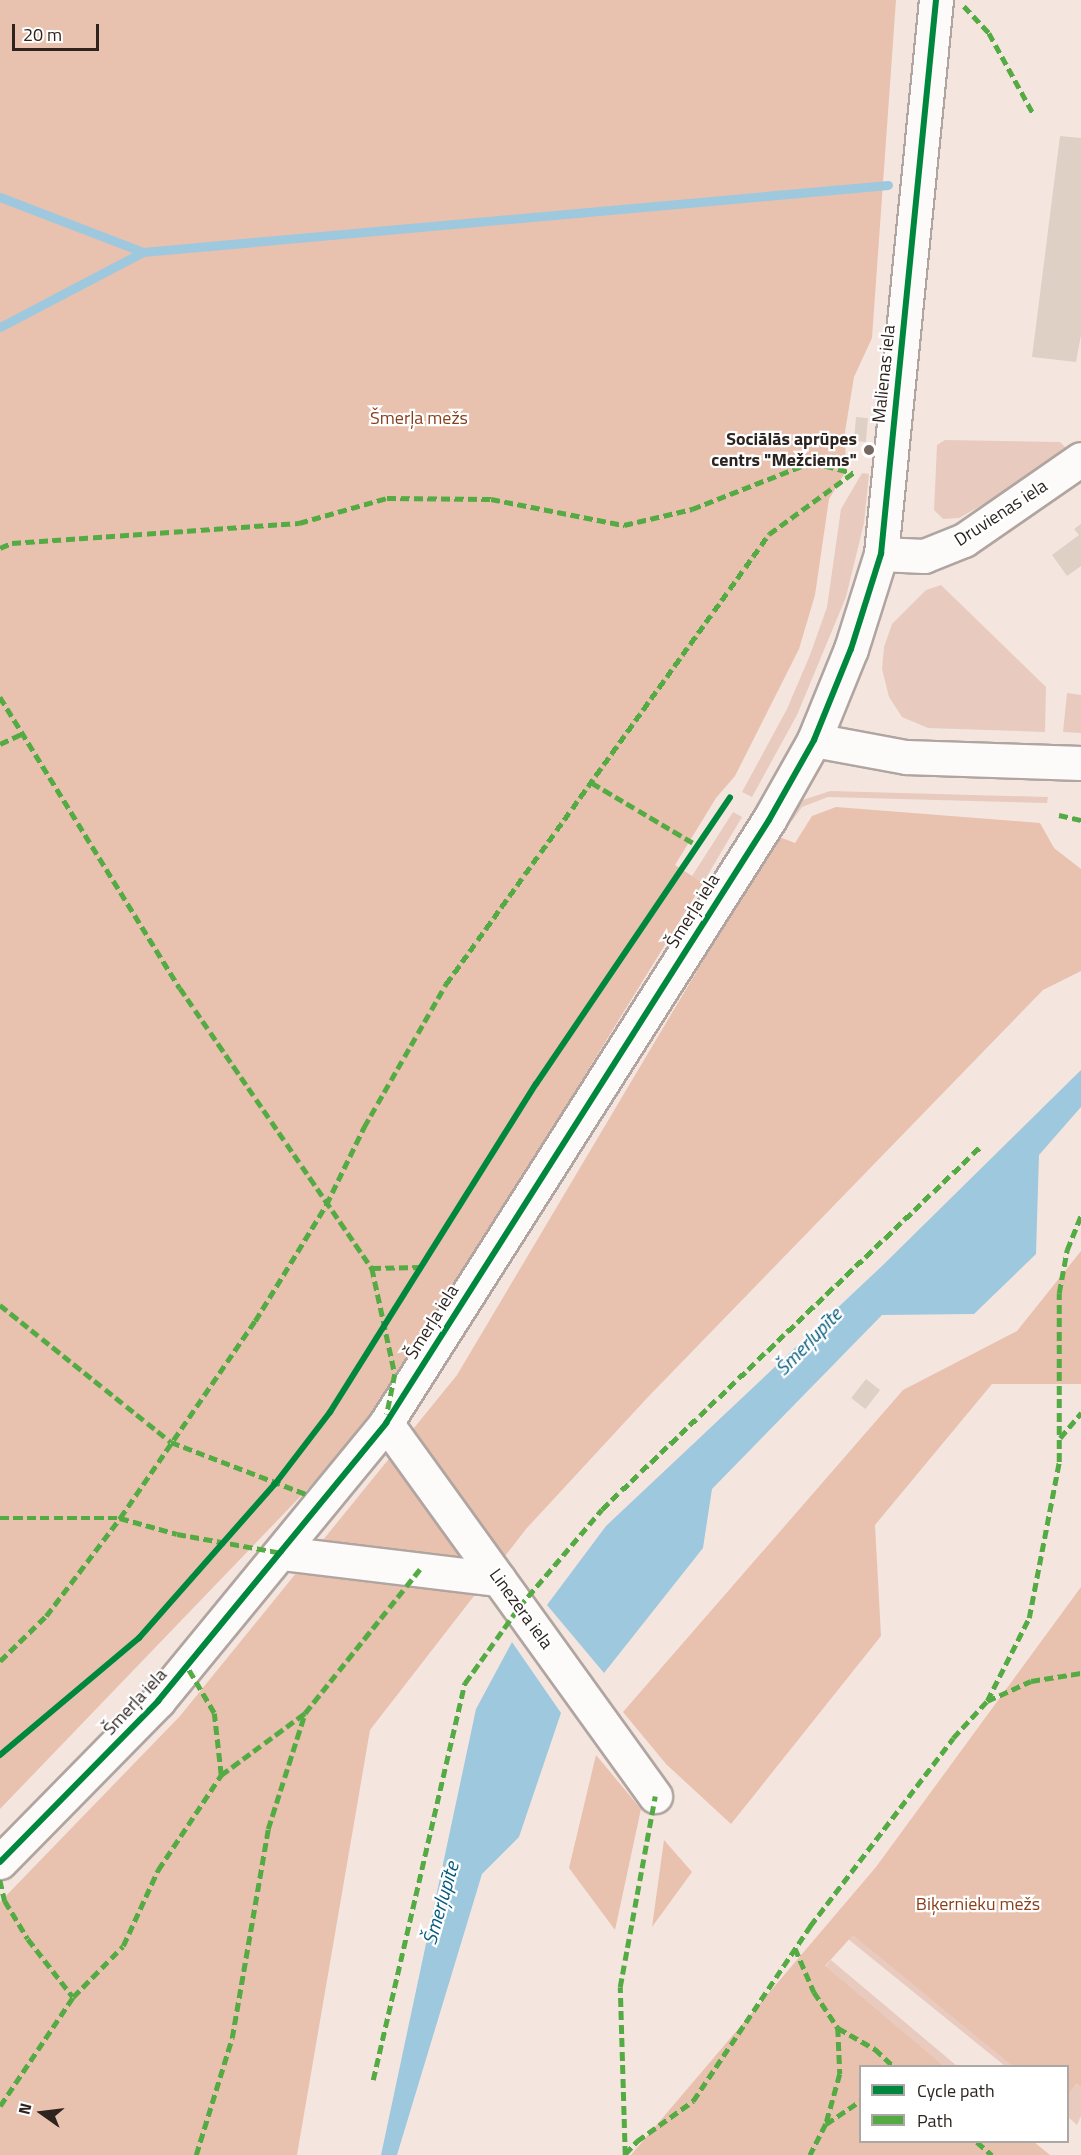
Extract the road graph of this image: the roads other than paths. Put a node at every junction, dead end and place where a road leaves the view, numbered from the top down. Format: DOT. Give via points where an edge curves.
graph roads {
  1 [pos="936,0"];
  2 [pos="1081,459"];
  3 [pos="881,554"];
  4 [pos="814,740"];
  5 [pos="1081,763"];
  6 [pos="386,1423"];
  7 [pos="283,1553"];
  8 [pos="498,1579"];
  9 [pos="655,1796"];
  10 [pos="0,1862"];
  1 -- 3 [label="street, Malienas iela"];
  2 -- 3 [label="street, Druvienas iela" via="964,540 924,556"];
  3 -- 4 [label="street, Malienas iela" via="851,649"];
  4 -- 5 [label="street" via="906,757"];
  4 -- 6 [label="street, Šmerļa iela" via="769,820"];
  6 -- 7 [label="street, Šmerļa iela"];
  6 -- 8 [label="street, Linezera iela"];
  7 -- 8 [label="street"];
  7 -- 10 [label="street, Šmerļa iela" via="158,1701"];
  8 -- 9 [label="street, Linezera iela"];
}
